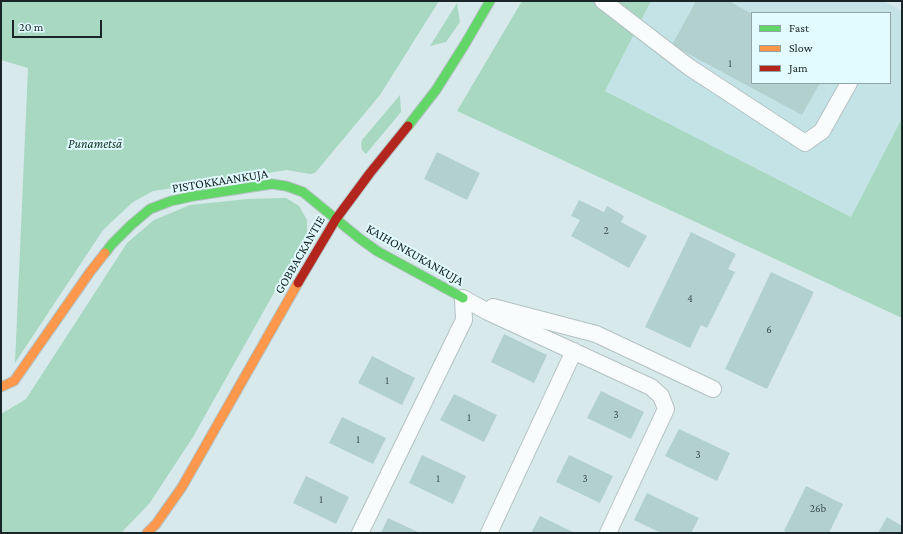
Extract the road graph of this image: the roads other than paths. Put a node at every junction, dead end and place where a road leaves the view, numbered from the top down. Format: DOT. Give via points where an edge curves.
graph roads {
  1 [pos="490,1"];
  2 [pos="603,1"];
  3 [pos="848,84"];
  4 [pos="336,219"];
  5 [pos="463,298"];
  6 [pos="574,352"];
  7 [pos="1,387"];
  8 [pos="712,389"];
  9 [pos="147,533"];
  10 [pos="360,533"];
  11 [pos="489,533"];
  12 [pos="608,533"];
  1 -- 4 [label="street, GOBBACKANTIE" via="436,90"];
  2 -- 3 [label="lane" via="689,67 805,143 822,131"];
  4 -- 5 [label="street, KAIHONKUKANKUJA" via="377,251"];
  4 -- 7 [label="street, PISTOKKAANKUJA" via="304,192 272,184 194,196 150,209 112,244 14,381"];
  4 -- 9 [label="street, GOBBACKANTIE" via="182,487"];
  5 -- 6 [label="lane"];
  5 -- 8 [label="lane" via="596,334"];
  5 -- 10 [label="lane" via="464,320"];
  6 -- 11 [label="lane"];
  6 -- 12 [label="lane" via="651,387 661,396 666,410"];
}
